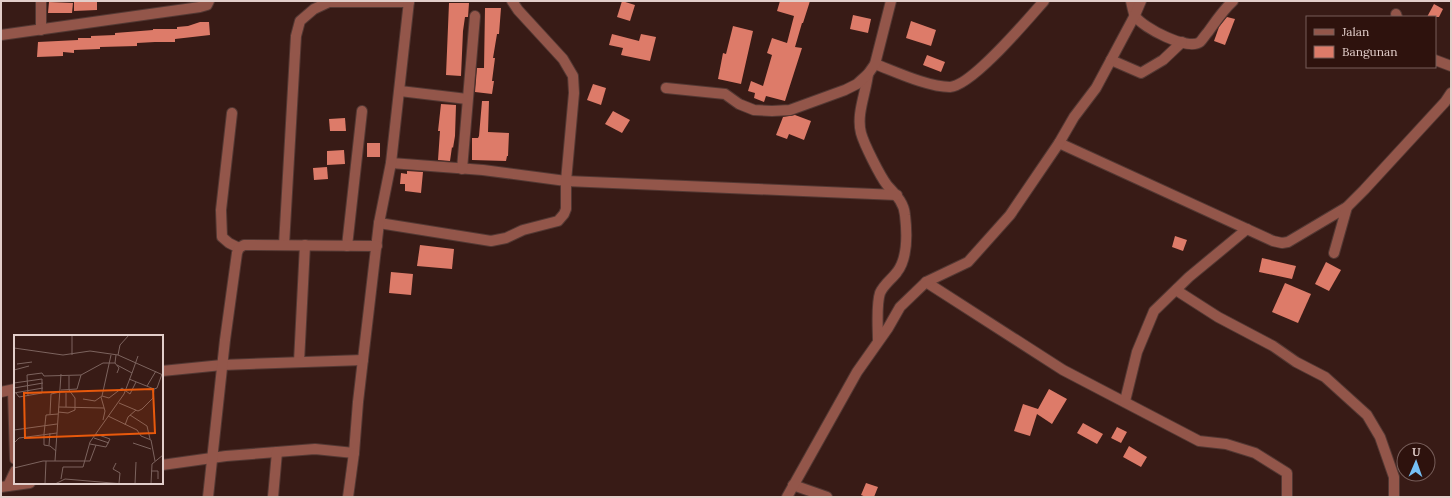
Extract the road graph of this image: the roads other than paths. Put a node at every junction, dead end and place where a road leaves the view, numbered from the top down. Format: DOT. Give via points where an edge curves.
graph roads {
  1 [pos="41,1"];
  2 [pos="210,1"];
  3 [pos="409,1"];
  4 [pos="512,1"];
  5 [pos="891,1"];
  6 [pos="1044,1"];
  7 [pos="1131,1"];
  8 [pos="1140,1"];
  9 [pos="1233,1"];
  10 [pos="1135,15"];
  11 [pos="475,16"];
  12 [pos="42,30"];
  13 [pos="1,35"];
  14 [pos="1182,42"];
  15 [pos="1111,60"];
  16 [pos="1436,60"];
  17 [pos="875,64"];
  18 [pos="1451,66"];
  19 [pos="868,74"];
  20 [pos="666,88"];
  21 [pos="400,91"];
  22 [pos="1451,93"];
  23 [pos="467,99"];
  24 [pos="362,111"];
  25 [pos="232,113"];
  26 [pos="1059,143"];
  27 [pos="391,163"];
  28 [pos="462,169"];
  29 [pos="566,180"];
  30 [pos="897,195"];
  31 [pos="1347,207"];
  32 [pos="380,223"];
  33 [pos="1247,229"];
  34 [pos="284,245"];
  35 [pos="305,245"];
  36 [pos="347,246"];
  37 [pos="377,246"];
  38 [pos="239,248"];
  39 [pos="1334,253"];
  40 [pos="926,282"];
  41 [pos="1177,289"];
  42 [pos="878,341"];
  43 [pos="363,360"];
  44 [pos="299,362"];
  45 [pos="222,365"];
  46 [pos="163,371"];
  47 [pos="14,390"];
  48 [pos="1,392"];
  49 [pos="1125,402"];
  50 [pos="277,452"];
  51 [pos="354,453"];
  52 [pos="211,458"];
  53 [pos="163,465"];
  54 [pos="14,471"];
  55 [pos="21,484"];
  56 [pos="793,485"];
  57 [pos="4,486"];
  58 [pos="208,497"];
  59 [pos="272,497"];
  60 [pos="348,497"];
  61 [pos="787,497"];
  62 [pos="827,497"];
  63 [pos="1287,497"];
  64 [pos="1394,497"];
  1 -- 12 [label="street"];
  2 -- 12 [label="street" via="200,7"];
  3 -- 21 [label="street"];
  3 -- 34 [label="street" via="329,2 314,9 300,21 296,36"];
  4 -- 29 [label="street" via="563,59 573,76 574,93"];
  5 -- 17 [label="street"];
  6 -- 17 [label="street" via="977,72 953,87 938,86"];
  7 -- 10 [label="street"];
  8 -- 10 [label="street"];
  9 -- 14 [label="street" via="1200,42 1194,45"];
  10 -- 14 [label="street" via="1149,28"];
  10 -- 15 [label="street"];
  11 -- 23 [label="street"];
  12 -- 13 [label="street"];
  14 -- 15 [label="street" via="1163,60 1141,73"];
  15 -- 26 [label="street" via="1096,88 1074,117"];
  16 -- 18 [label="street"];
  17 -- 19 [label="street"];
  19 -- 20 [label="street" via="845,90 790,110 754,110 725,94"];
  19 -- 30 [label="street" via="861,113 861,133 887,184"];
  21 -- 23 [label="street"];
  21 -- 27 [label="street"];
  22 -- 31 [label="street" via="1446,102"];
  23 -- 28 [label="street"];
  24 -- 36 [label="street"];
  25 -- 38 [label="street" via="221,210 222,237"];
  26 -- 33 [label="street"];
  26 -- 40 [label="street" via="1010,215 968,262"];
  27 -- 28 [label="street"];
  27 -- 32 [label="street"];
  28 -- 29 [label="street"];
  29 -- 30 [label="street"];
  29 -- 32 [label="street" via="566,209 558,221 523,230 506,238 491,241"];
  30 -- 42 [label="street" via="905,214 905,247 898,270 880,294"];
  31 -- 33 [label="street" via="1288,242 1273,241"];
  31 -- 39 [label="street"];
  32 -- 37 [label="street"];
  33 -- 41 [label="street"];
  34 -- 35 [label="street"];
  34 -- 38 [label="street"];
  35 -- 36 [label="street"];
  35 -- 44 [label="street"];
  36 -- 37 [label="street"];
  37 -- 43 [label="street"];
  38 -- 45 [label="street"];
  40 -- 42 [label="street" via="900,308"];
  40 -- 49 [label="street" via="1063,370"];
  41 -- 49 [label="street" via="1154,311 1149,320 1137,352"];
  41 -- 64 [label="street" via="1218,317 1273,346 1325,378 1367,415 1380,437 1394,477"];
  42 -- 56 [label="street" via="857,372"];
  43 -- 44 [label="street"];
  43 -- 51 [label="street"];
  44 -- 45 [label="street"];
  45 -- 46 [label="street"];
  45 -- 52 [label="street"];
  47 -- 48 [label="street"];
  49 -- 63 [label="street" via="1199,441 1226,444 1255,453 1287,473"];
  50 -- 51 [label="street" via="315,449"];
  50 -- 52 [label="street"];
  50 -- 59 [label="street"];
  51 -- 60 [label="street"];
  52 -- 53 [label="street"];
  52 -- 58 [label="street"];
  54 -- 57 [label="street"];
  55 -- 57 [label="street"];
  56 -- 61 [label="street"];
  56 -- 62 [label="street"];
}
